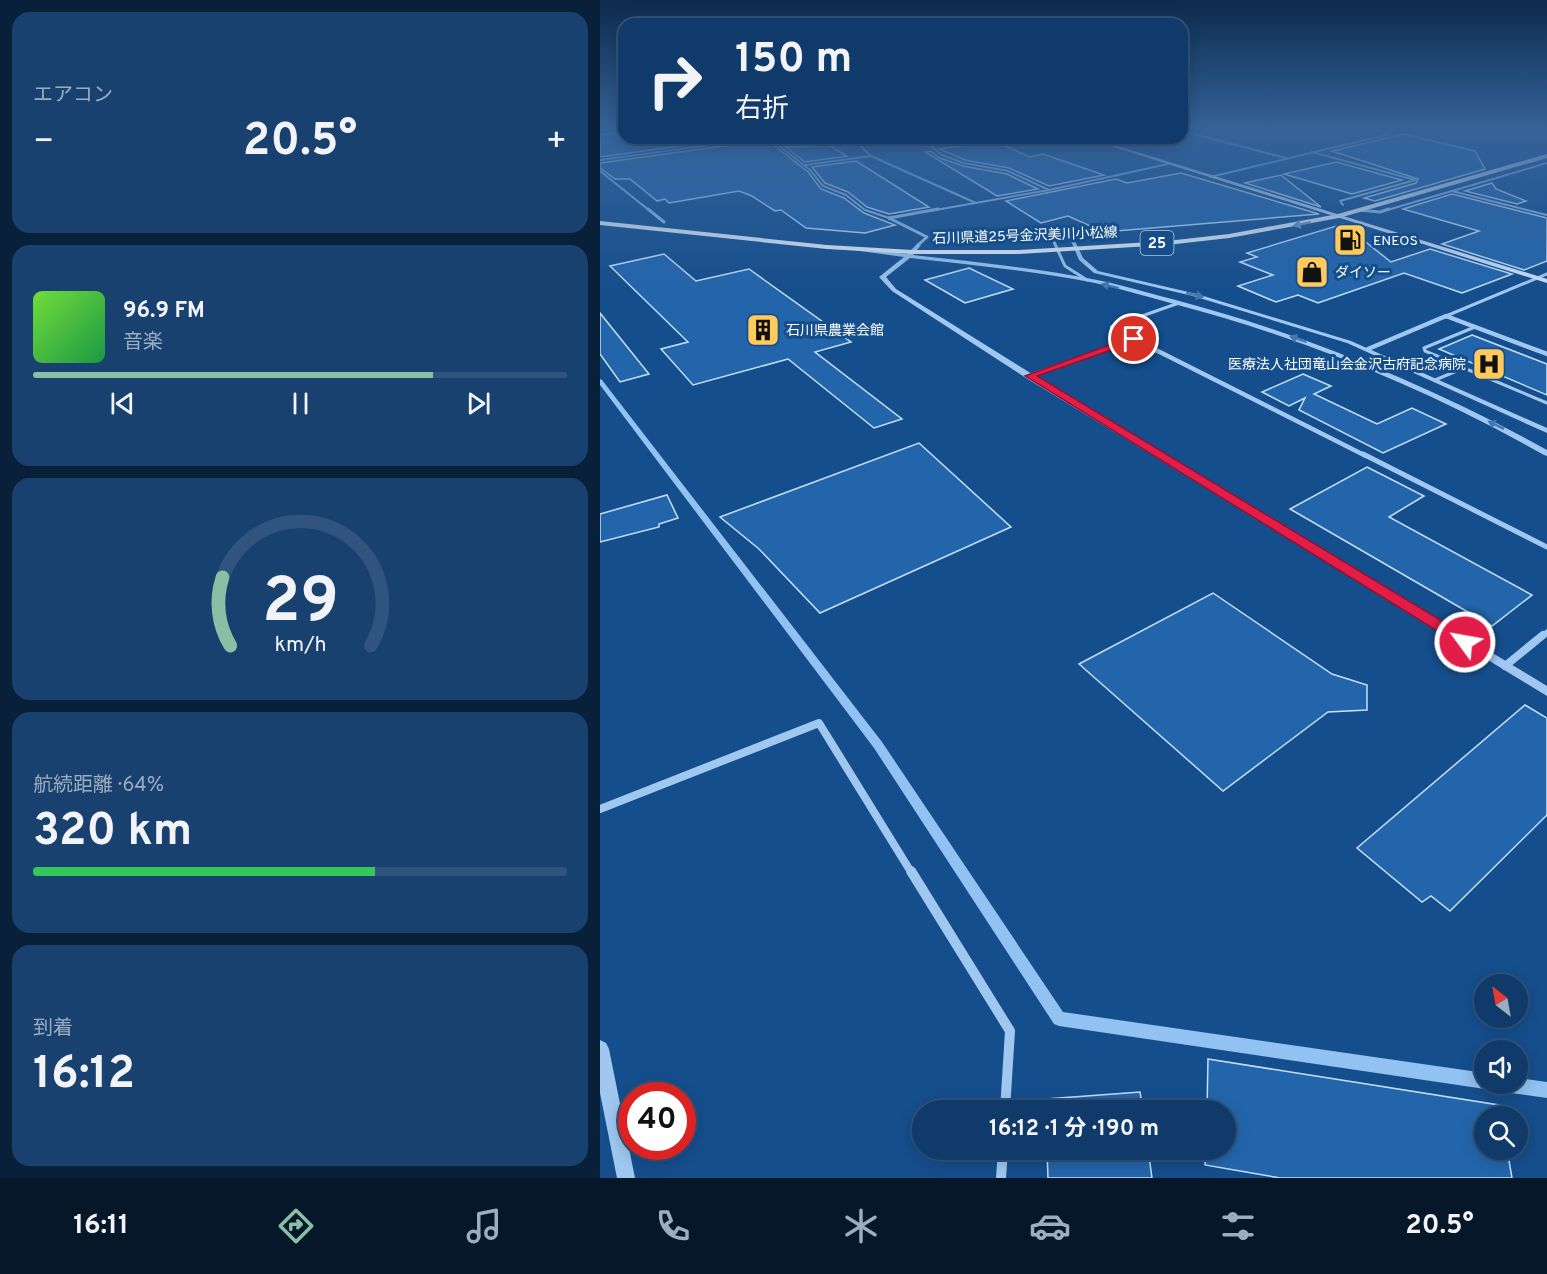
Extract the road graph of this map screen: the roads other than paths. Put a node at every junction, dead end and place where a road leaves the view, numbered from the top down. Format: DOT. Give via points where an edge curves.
graph roads {
  1 [pos="615,183"];
  2 [pos="821,183"];
  3 [pos="931,183"];
  4 [pos="1034,183"];
  5 [pos="1081,183"];
  6 [pos="1230,183"];
  7 [pos="1404,183"];
  8 [pos="1427,183"];
  9 [pos="1452,183"];
  10 [pos="1479,183"];
  11 [pos="1049,190"];
  12 [pos="1452,191"];
  13 [pos="976,203"];
  14 [pos="1343,206"];
  15 [pos="1358,210"];
  16 [pos="1322,211"];
  17 [pos="600,215"];
  18 [pos="1547,215"];
  19 [pos="1339,216"];
  20 [pos="889,218"];
  21 [pos="664,222"];
  22 [pos="600,223"];
  23 [pos="1075,245"];
  24 [pos="1055,246"];
  25 [pos="913,251"];
  26 [pos="1547,274"];
  27 [pos="1538,278"];
  28 [pos="1087,280"];
  29 [pos="1547,281"];
  30 [pos="1179,303"];
  31 [pos="1446,316"];
  32 [pos="1475,327"];
  33 [pos="1134,339"];
  34 [pos="1368,350"];
  35 [pos="1547,354"];
  36 [pos="1464,368"];
  37 [pos="1029,376"];
  38 [pos="1435,380"];
  39 [pos="1547,403"];
  40 [pos="1547,431"];
  41 [pos="1547,453"];
  42 [pos="1547,547"];
  43 [pos="1547,632"];
  44 [pos="1505,666"];
  45 [pos="1547,692"];
  46 [pos="600,809"];
  47 [pos="600,1049"];
  48 [pos="1006,1100"];
  49 [pos="1002,1160"];
  50 [pos="626,1178"];
  51 [pos="1001,1178"];
  1 -- 21 [label="street"];
  2 -- 20 [label="lane" via="866,210"];
  3 -- 13 [label="lane"];
  4 -- 11 [label="lane"];
  5 -- 11 [label="street"];
  6 -- 16 [label="main road"];
  7 -- 14 [label="street" via="1340,201"];
  8 -- 14 [label="main road, 石川県道25号金沢美川小松線 / 25"];
  9 -- 15 [label="main road, 石川県道25号金沢美川小松線 / 25"];
  10 -- 12 [label="street"];
  11 -- 13 [label="street"];
  12 -- 15 [label="street" via="1380,212"];
  12 -- 18 [label="lane"];
  13 -- 20 [label="street"];
  14 -- 16 [label="main road, 石川県道25号金沢美川小松線 / 25"];
  15 -- 19 [label="main road, 石川県道25号金沢美川小松線 / 25"];
  16 -- 19 [label="main road"];
  16 -- 23 [label="main road, 石川県道25号金沢美川小松線 / 25" via="1246,225"];
  17 -- 21 [label="main road, 石川県道25号金沢美川小松線 / 25"];
  19 -- 23 [label="main road, 石川県道25号金沢美川小松線 / 25, one-way" via="1229,236"];
  19 -- 27 [label="main road"];
  20 -- 25 [label="street" via="927,237"];
  21 -- 25 [label="main road, 石川県道25号金沢美川小松線 / 25"];
  22 -- 25 [label="main road, 石川県道25号金沢美川小松線 / 25" via="827,247"];
  23 -- 24 [label="main road, 石川県道25号金沢美川小松線 / 25"];
  23 -- 34 [label="street, one-way" via="1080,259 1096,272 1261,314"];
  24 -- 25 [label="main road, 石川県道25号金沢美川小松線 / 25"];
  24 -- 28 [label="street" via="1062,265"];
  25 -- 28 [label="street"];
  25 -- 37 [label="street" via="882,277 894,290"];
  26 -- 27 [label="street"];
  27 -- 29 [label="main road"];
  27 -- 31 [label="street"];
  30 -- 28 [label="street, one-way"];
  30 -- 33 [label="street" via="1112,327"];
  41 -- 30 [label="street, one-way" via="1432,394 1336,353"];
  31 -- 32 [label="street"];
  31 -- 34 [label="street"];
  32 -- 35 [label="street"];
  32 -- 36 [label="lane" via="1424,348"];
  33 -- 37 [label="street"];
  33 -- 42 [label="street"];
  34 -- 38 [label="street"];
  36 -- 38 [label="lane"];
  36 -- 39 [label="lane"];
  37 -- 44 [label="street"];
  38 -- 40 [label="street"];
  43 -- 44 [label="street"];
  44 -- 45 [label="street"];
  46 -- 48 [label="street" via="819,723 1010,1032"];
  47 -- 50 [label="street"];
  49 -- 51 [label="street"];
}
